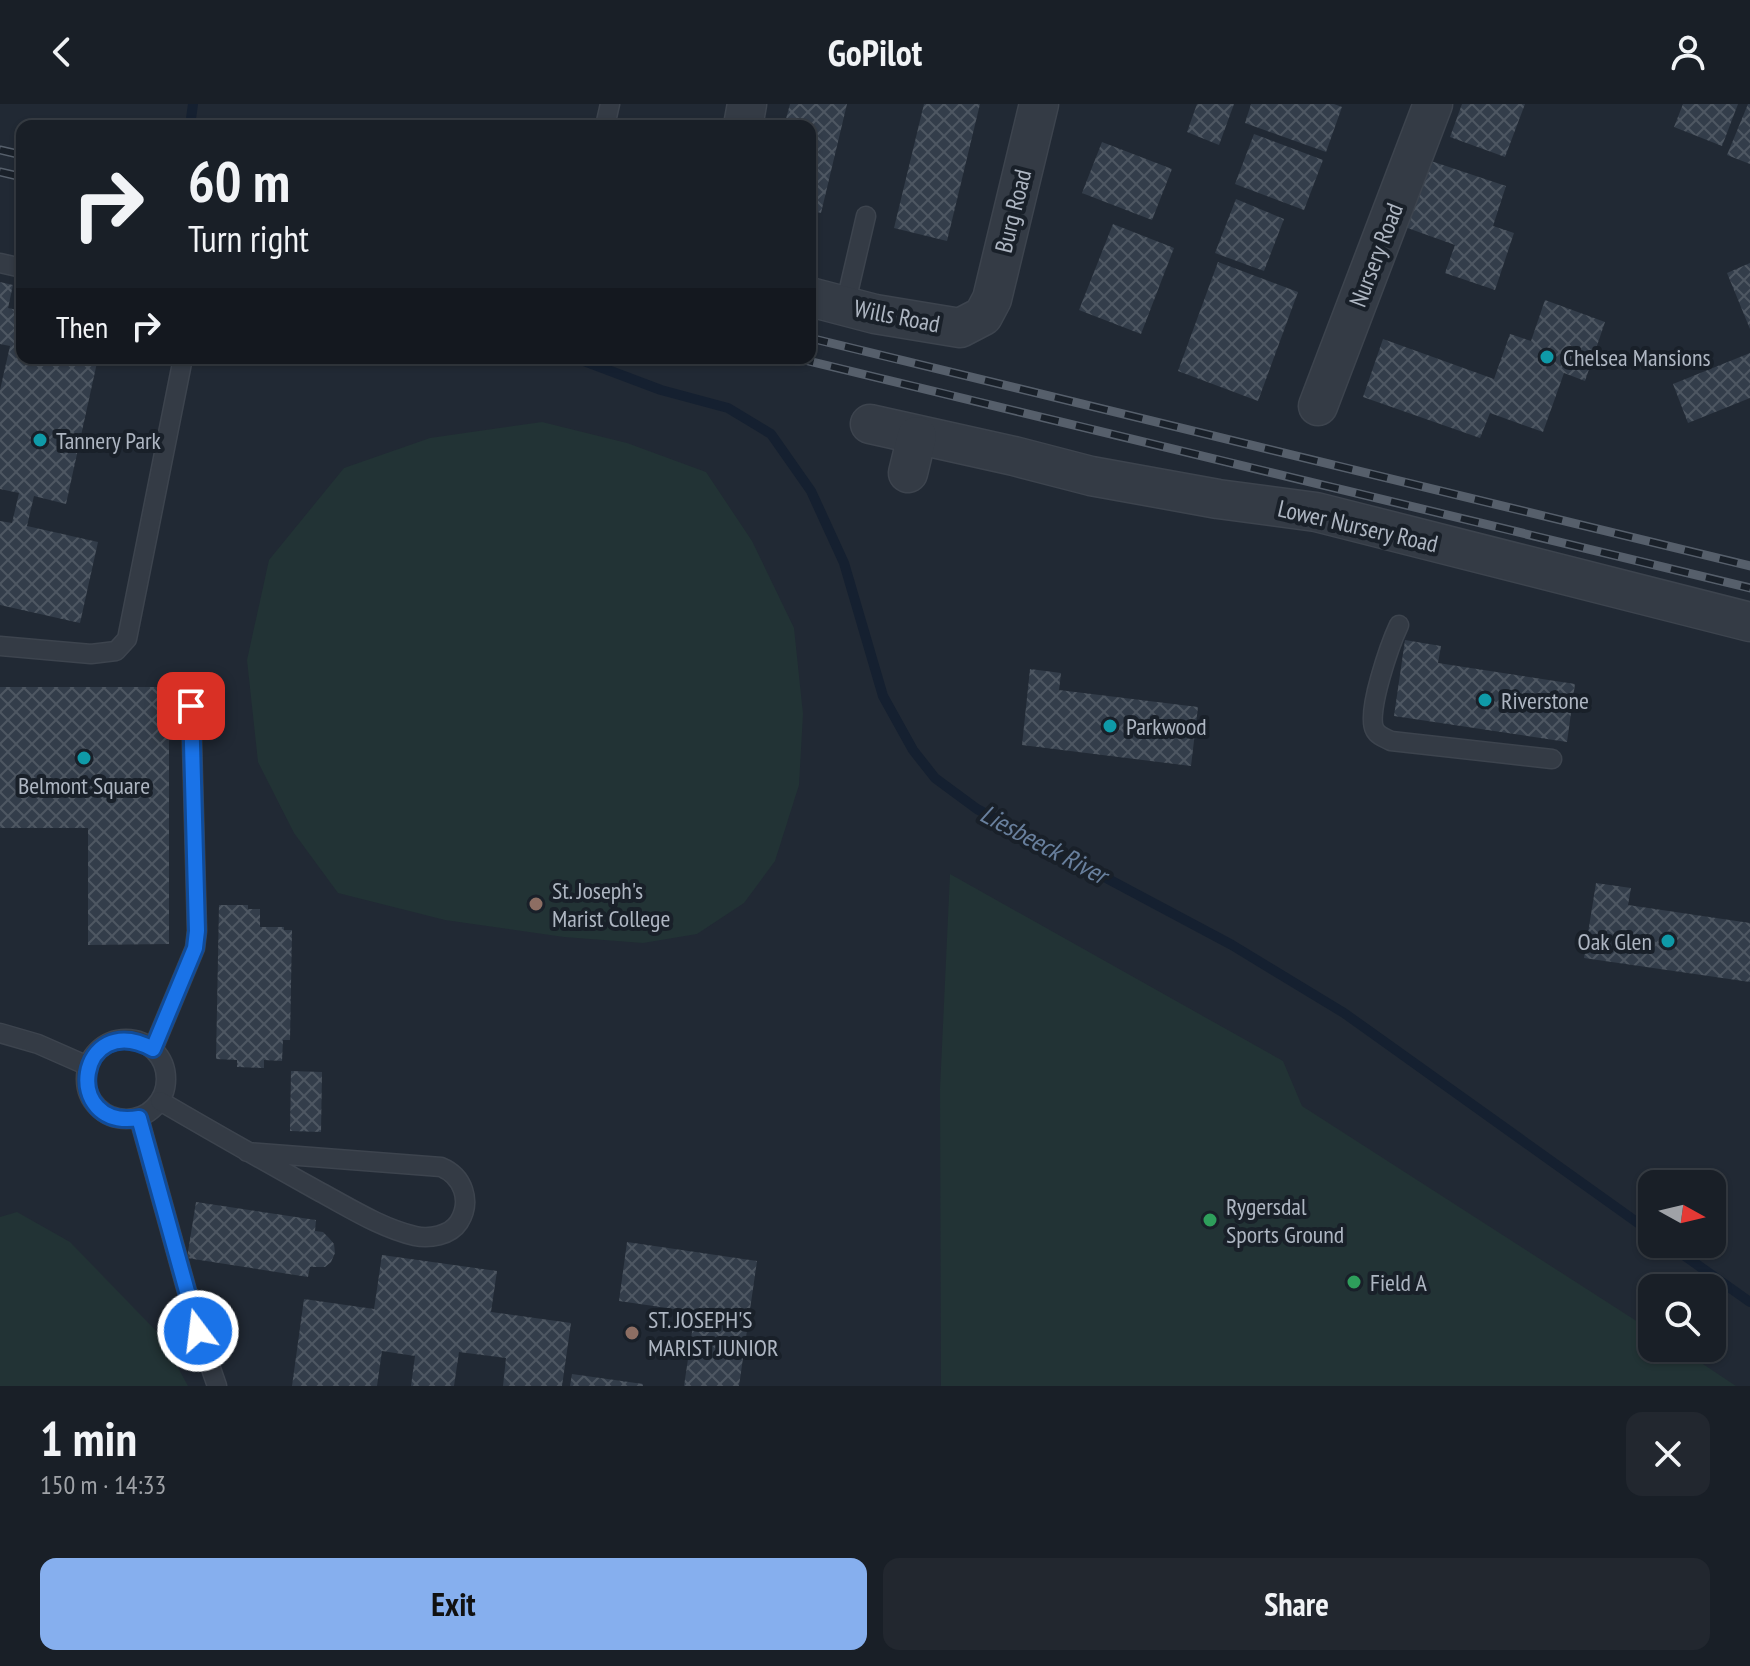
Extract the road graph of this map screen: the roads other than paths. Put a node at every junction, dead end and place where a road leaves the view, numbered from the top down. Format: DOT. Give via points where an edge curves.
graph roads {
  1 [pos="1039,104"];
  2 [pos="1433,104"];
  3 [pos="866,216"];
  4 [pos="828,301"];
  5 [pos="983,316"];
  6 [pos="182,364"];
  7 [pos="1318,406"];
  8 [pos="870,424"];
  9 [pos="917,436"];
  10 [pos="908,473"];
  11 [pos="1750,622"];
  12 [pos="1399,625"];
  13 [pos="0,646"];
  14 [pos="191,706"];
  15 [pos="1552,759"];
  16 [pos="0,1033"];
  17 [pos="153,1049"];
  18 [pos="88,1066"];
  19 [pos="160,1101"];
  20 [pos="139,1118"];
  21 [pos="247,1152"];
  22 [pos="217,1386"];
  1 -- 5 [label="street, Burg Road" via="992,299"];
  2 -- 7 [label="street, Nursery Road"];
  3 -- 4 [label="lane"];
  4 -- 5 [label="street, Wills Road" via="960,328"];
  6 -- 13 [label="lane" via="127,639 116,651 91,654"];
  8 -- 9 [label="street, Lower Nursery Road"];
  9 -- 10 [label="street"];
  9 -- 11 [label="street, Lower Nursery Road" via="1091,476 1316,512"];
  12 -- 15 [label="lane" via="1374,710 1377,733 1391,741"];
  14 -- 17 [label="lane" via="197,931 195,948"];
  16 -- 18 [label="lane"];
  17 -- 18 [label="lane" via="137,1040 107,1043"];
  17 -- 19 [label="lane" via="166,1074"];
  18 -- 20 [label="lane" via="86,1082 98,1109 113,1118"];
  19 -- 20 [label="lane"];
  19 -- 21 [label="lane"];
  20 -- 22 [label="lane"];
  21 -- 21 [label="lane" via="441,1167 462,1184 463,1212 451,1232 418,1237 388,1227"];
}
